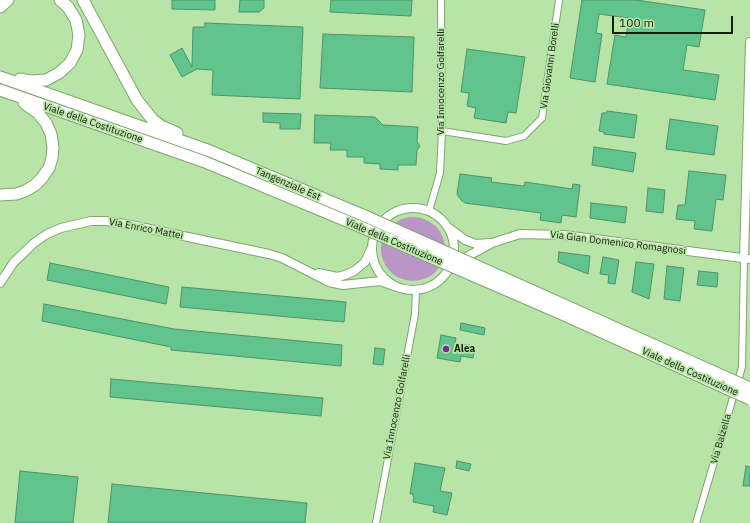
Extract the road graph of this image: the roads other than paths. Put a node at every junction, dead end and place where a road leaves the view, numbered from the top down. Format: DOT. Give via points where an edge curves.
graph roads {
  1 [pos="8,0"];
  2 [pos="60,0"];
  3 [pos="83,0"];
  4 [pos="440,0"];
  5 [pos="559,0"];
  6 [pos="0,7"];
  7 [pos="750,42"];
  8 [pos="0,77"];
  9 [pos="0,91"];
  10 [pos="442,131"];
  11 [pos="210,152"];
  12 [pos="0,195"];
  13 [pos="429,211"];
  14 [pos="365,216"];
  15 [pos="448,227"];
  16 [pos="492,243"];
  17 [pos="371,248"];
  18 [pos="747,258"];
  19 [pos="451,265"];
  20 [pos="311,272"];
  21 [pos="0,283"];
  22 [pos="394,286"];
  23 [pos="416,290"];
  24 [pos="750,388"];
  25 [pos="750,399"];
  26 [pos="376,523"];
  27 [pos="696,523"];
  1 -- 6 [label="highway"];
  2 -- 8 [label="highway" via="76,20 79,34 77,50 70,63 59,74 46,80 30,81"];
  3 -- 11 [label="highway" via="127,84 145,111 161,126 196,141"];
  4 -- 10 [label="street, Via Innocenzo Golfarelli"];
  5 -- 10 [label="street, Via Giovanni Borelli" via="542,118 524,136 506,141"];
  7 -- 18 [label="street, Via Balzella"];
  8 -- 11 [label="highway, Viale della Costituzione"];
  9 -- 12 [label="highway" via="30,106 38,113 51,134 53,147 49,168 35,185 16,194"];
  9 -- 25 [label="highway, Viale della Costituzione, bridge" via="205,162 562,314"];
  10 -- 13 [label="street, Via Innocenzo Golfarelli" via="440,173"];
  11 -- 14 [label="highway, Tangenziale Est"];
  13 -- 15 [label="street"];
  13 -- 17 [label="street" via="418,208 395,211 378,226"];
  14 -- 24 [label="highway, Viale della Costituzione, bridge"];
  15 -- 16 [label="street, Via Gian Domenico Romagnosi" via="465,240 476,244"];
  15 -- 19 [label="street" via="454,246"];
  16 -- 18 [label="street, Via Gian Domenico Romagnosi" via="520,234 564,235"];
  16 -- 19 [label="street, Via Gian Domenico Romagnosi"];
  17 -- 20 [label="street, Via Enrico Mattei" via="365,262 345,275 337,277"];
  17 -- 22 [label="street" via="377,270"];
  18 -- 27 [label="street, Via Balzella" via="742,367"];
  19 -- 23 [label="street" via="437,283"];
  20 -- 21 [label="street, Via Enrico Mattei" via="269,254 131,225 91,221 61,228 34,243 14,262"];
  20 -- 22 [label="street, Via Enrico Mattei" via="329,282 343,285 380,281"];
  22 -- 23 [label="street"];
  23 -- 26 [label="street, Via Innocenzo Golfarelli" via="415,314"];
}
